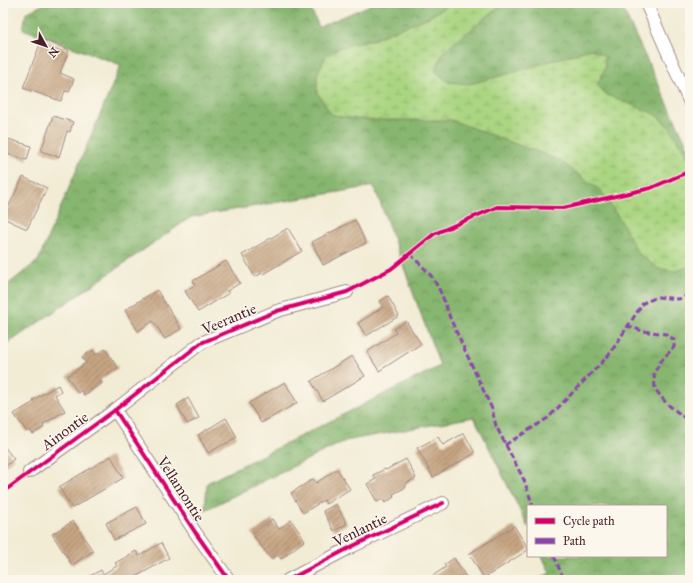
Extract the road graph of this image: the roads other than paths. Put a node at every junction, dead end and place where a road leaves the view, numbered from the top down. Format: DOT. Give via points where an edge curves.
graph roads {
  1 [pos="649,4"];
  2 [pos="690,103"];
  3 [pos="347,292"];
  4 [pos="115,410"];
  5 [pos="30,472"];
  6 [pos="444,503"];
  7 [pos="229,580"];
  8 [pos="288,580"];
  1 -- 2 [label="street"];
  3 -- 4 [label="street, Veerantie" via="277,311 201,344"];
  4 -- 5 [label="street, Ainontie"];
  4 -- 7 [label="street, Vellamontie"];
  6 -- 8 [label="street, Venlantie"];
}
